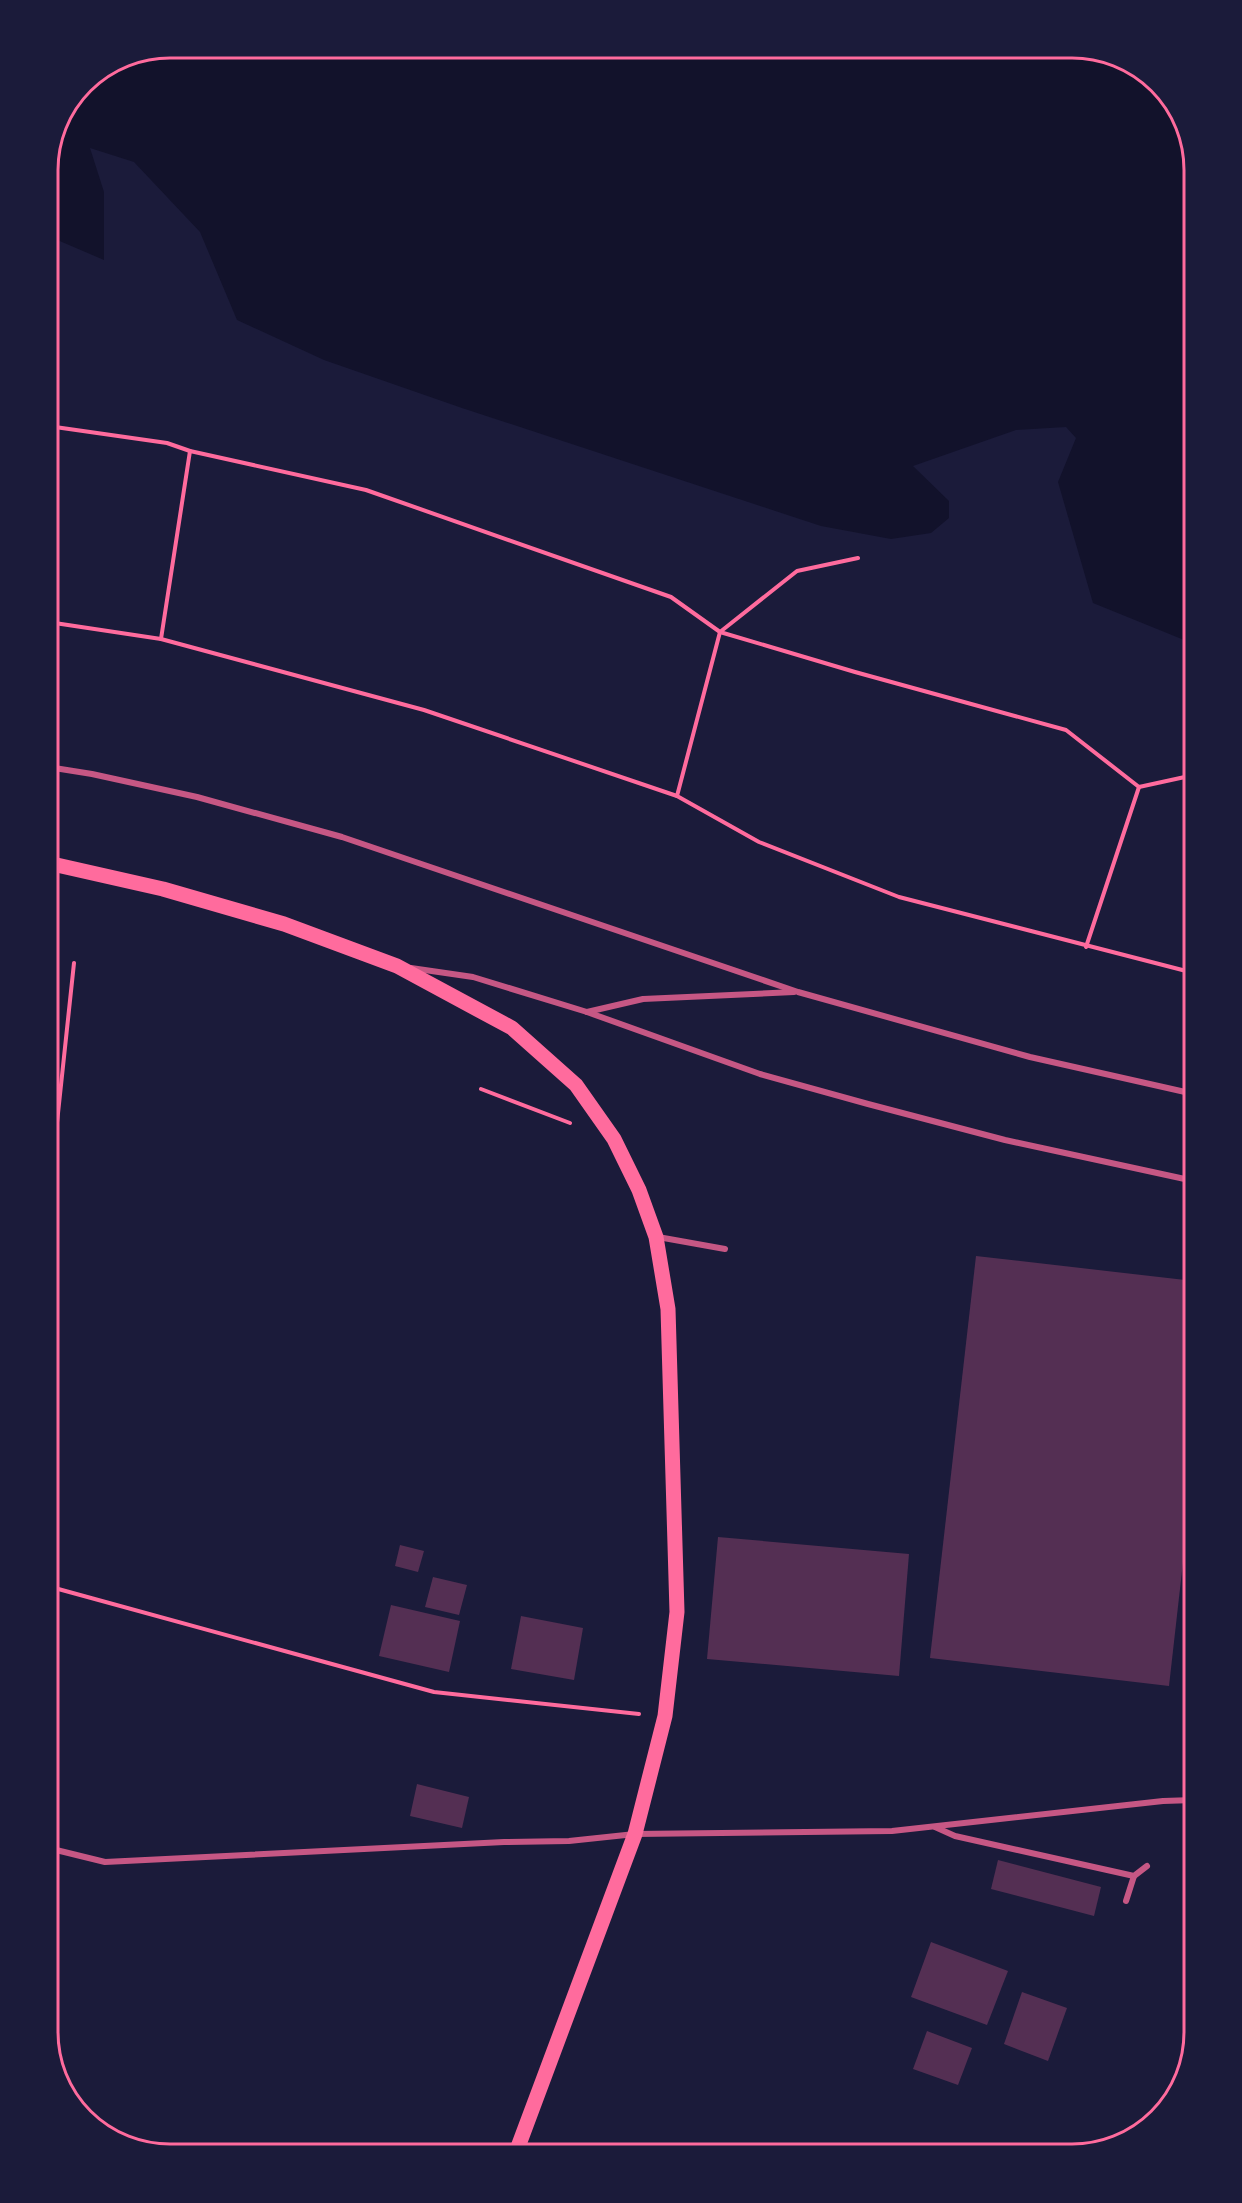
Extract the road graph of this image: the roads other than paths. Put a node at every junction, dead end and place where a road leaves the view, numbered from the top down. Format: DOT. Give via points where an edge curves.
graph roads {
  1 [pos="59,769"];
  2 [pos="59,865"];
  3 [pos="397,966"];
  4 [pos="798,992"];
  5 [pos="587,1012"];
  6 [pos="1184,1092"];
  7 [pos="1184,1179"];
  8 [pos="656,1237"];
  9 [pos="725,1249"];
  10 [pos="1184,1800"];
  11 [pos="934,1826"];
  12 [pos="635,1834"];
  13 [pos="58,1850"];
  14 [pos="1147,1866"];
  15 [pos="1134,1876"];
  16 [pos="1126,1901"];
  17 [pos="518,2144"];
  1 -- 4 [label="street" via="197,796 342,837"];
  2 -- 3 [label="main road" via="284,924"];
  3 -- 5 [label="street" via="473,977"];
  3 -- 8 [label="main road" via="512,1028 576,1085 614,1139"];
  4 -- 5 [label="street" via="643,999"];
  4 -- 6 [label="street" via="1030,1057"];
  5 -- 7 [label="street" via="760,1074 1005,1140"];
  8 -- 9 [label="street"];
  8 -- 12 [label="main road" via="668,1309 677,1612 665,1716"];
  10 -- 11 [label="street"];
  11 -- 12 [label="street" via="892,1831"];
  11 -- 15 [label="street" via="955,1836"];
  12 -- 13 [label="street" via="568,1841 105,1862"];
  12 -- 17 [label="main road"];
  14 -- 15 [label="street"];
  15 -- 16 [label="street"];
}
